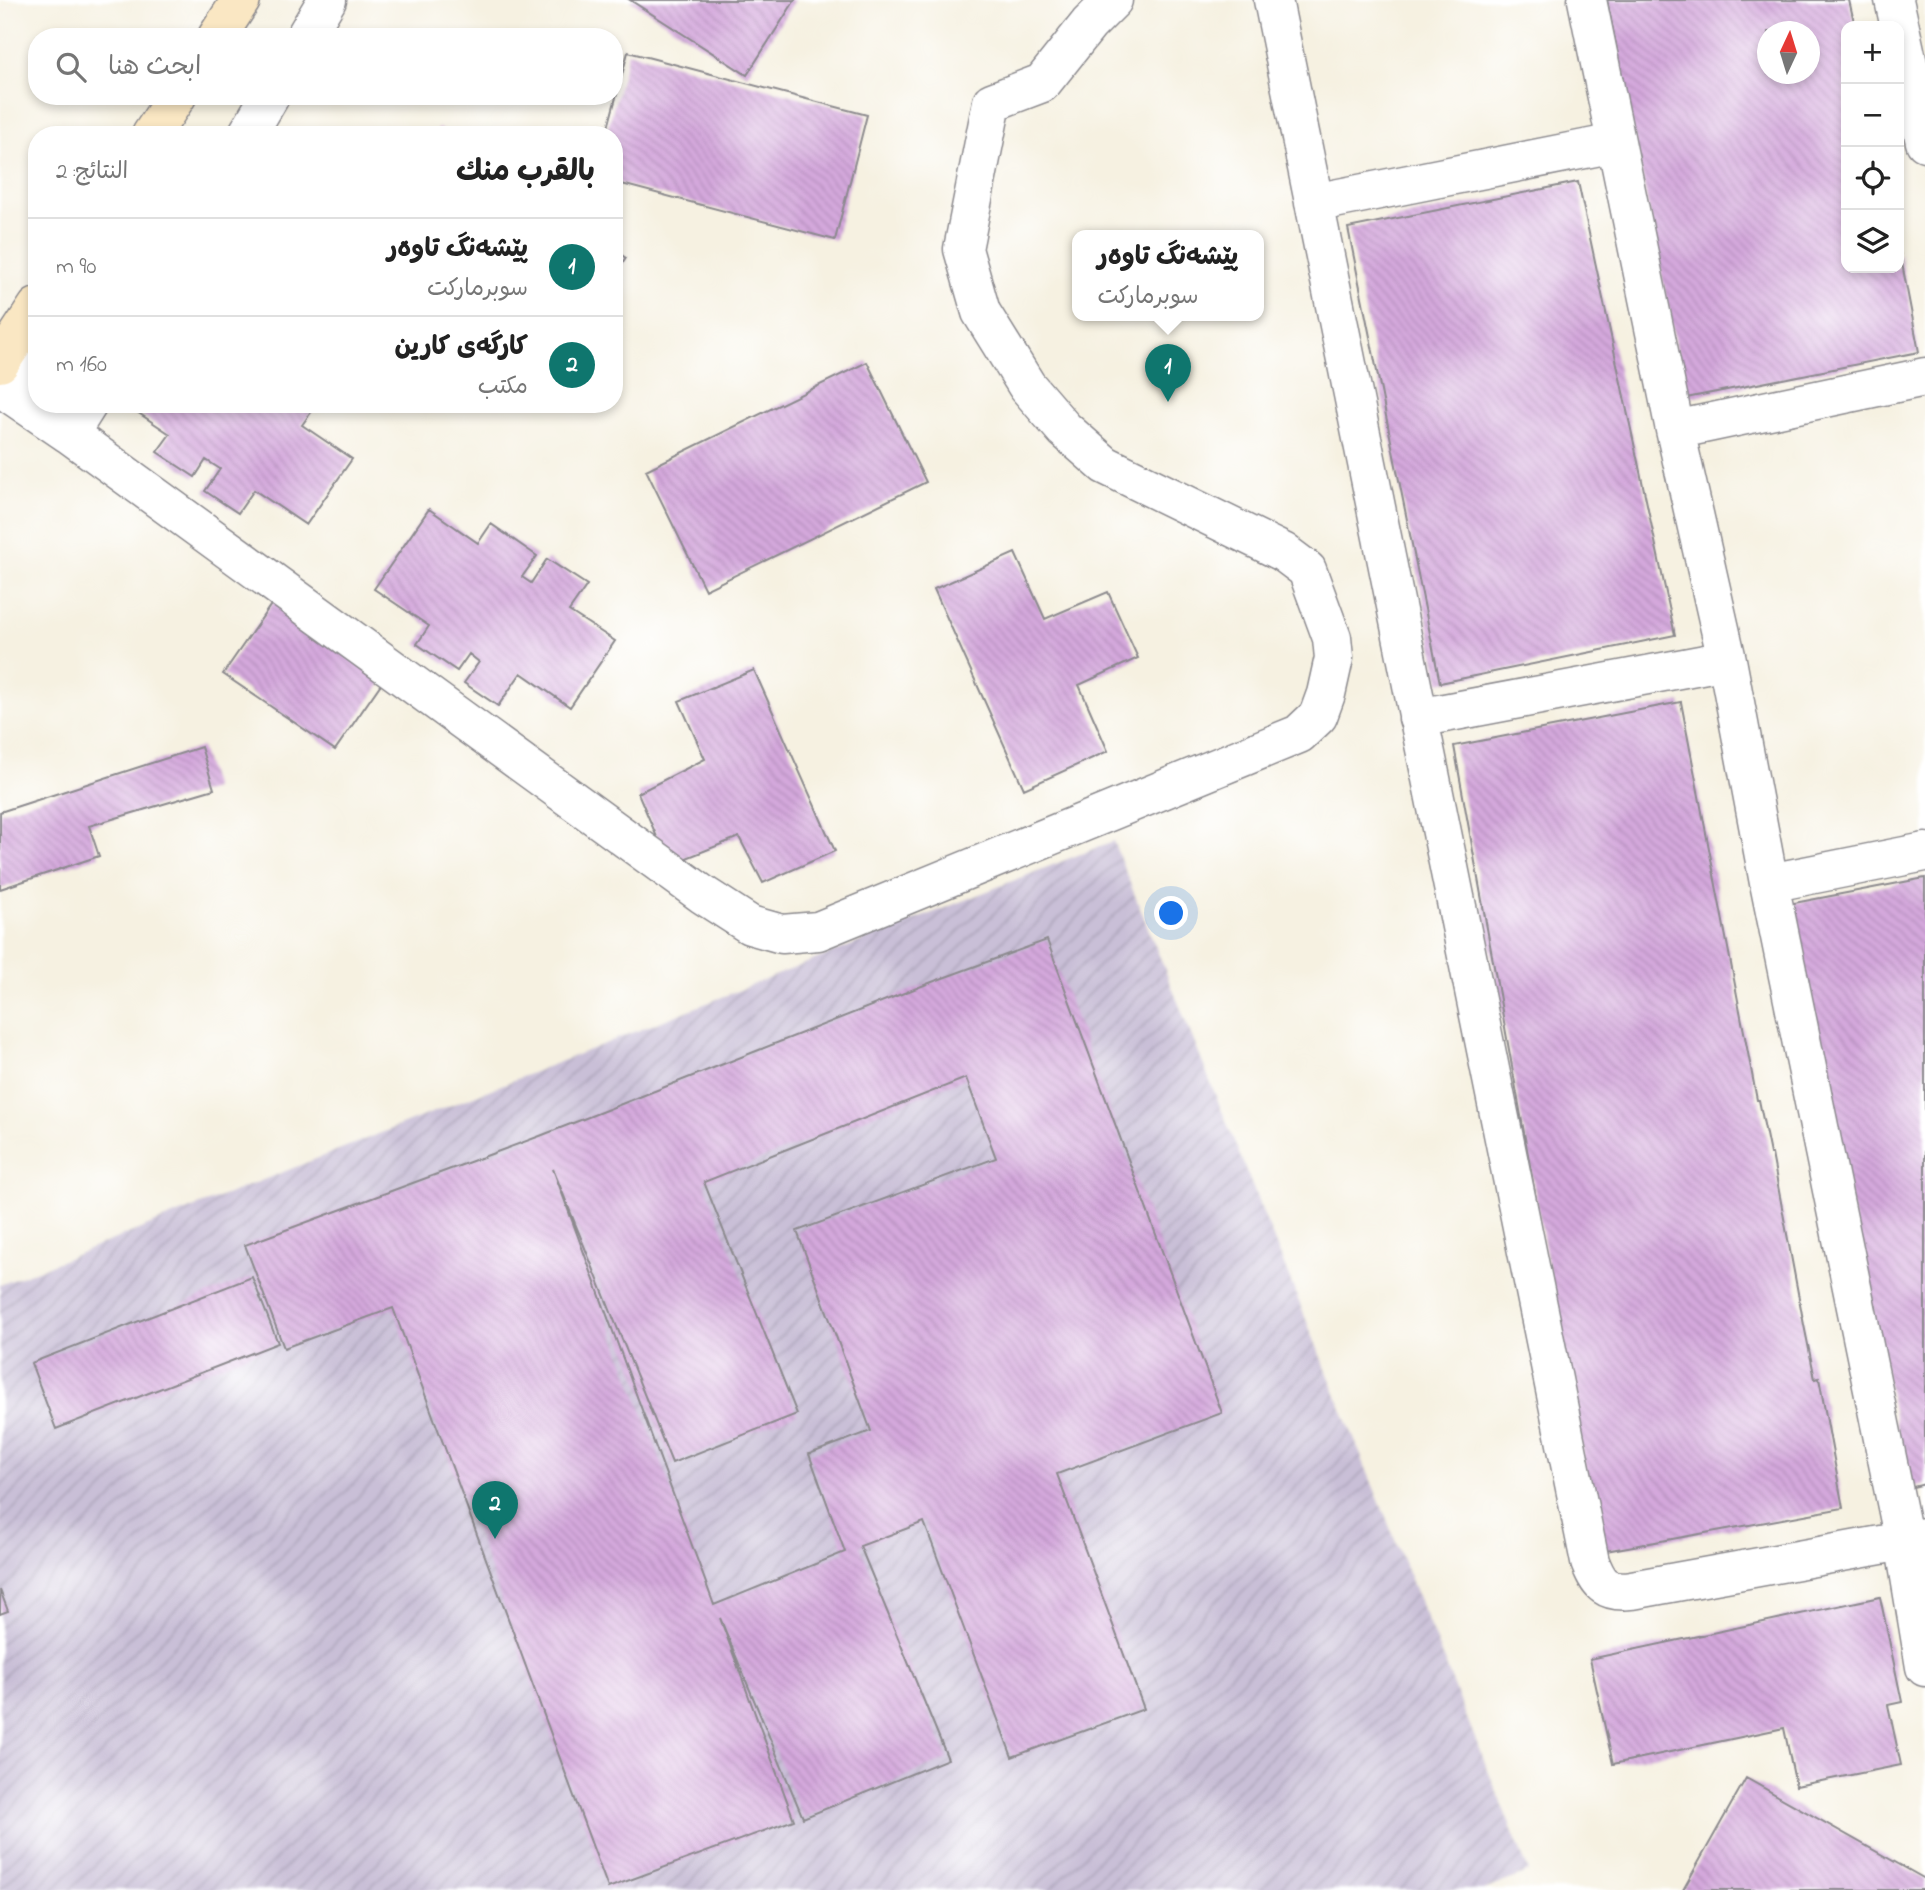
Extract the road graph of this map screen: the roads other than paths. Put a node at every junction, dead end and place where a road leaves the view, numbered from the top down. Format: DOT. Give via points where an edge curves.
graph roads {
  1 [pos="241,0"];
  2 [pos="327,0"];
  3 [pos="1113,0"];
  4 [pos="1273,0"];
  5 [pos="1587,0"];
  6 [pos="1894,0"];
  7 [pos="223,28"];
  8 [pos="310,28"];
  9 [pos="1919,80"];
  10 [pos="171,105"];
  11 [pos="265,105"];
  12 [pos="158,126"];
  13 [pos="252,126"];
  14 [pos="1925,142"];
  15 [pos="1615,143"];
  16 [pos="1314,202"];
  17 [pos="28,328"];
  18 [pos="11,368"];
  19 [pos="1925,377"];
  20 [pos="28,379"];
  21 [pos="83,413"];
  22 [pos="1675,430"];
  23 [pos="1727,660"];
  24 [pos="1418,718"];
  25 [pos="1925,852"];
  26 [pos="1769,883"];
  27 [pos="1914,1539"];
  28 [pos="1925,1667"];
  1 -- 7 [label="street"];
  2 -- 8 [label="street"];
  3 -- 21 [label="street" via="1042,83 992,102 963,249 981,312 1027,386 1105,465 1283,552 1307,570 1332,638 1334,658 1326,694 1318,716 1299,734 839,924 782,934 750,925 702,894"];
  4 -- 16 [label="street"];
  5 -- 15 [label="street"];
  6 -- 9 [label="street"];
  9 -- 14 [label="street"];
  10 -- 12 [label="street"];
  11 -- 13 [label="street"];
  15 -- 16 [label="street"];
  15 -- 22 [label="street"];
  16 -- 24 [label="street"];
  17 -- 18 [label="street"];
  18 -- 20 [label="street"];
  19 -- 22 [label="street"];
  22 -- 23 [label="street"];
  23 -- 24 [label="street"];
  23 -- 26 [label="street"];
  24 -- 27 [label="street" via="1596,1578 1618,1592"];
  25 -- 26 [label="street"];
  26 -- 27 [label="street"];
  27 -- 28 [label="street"];
}
